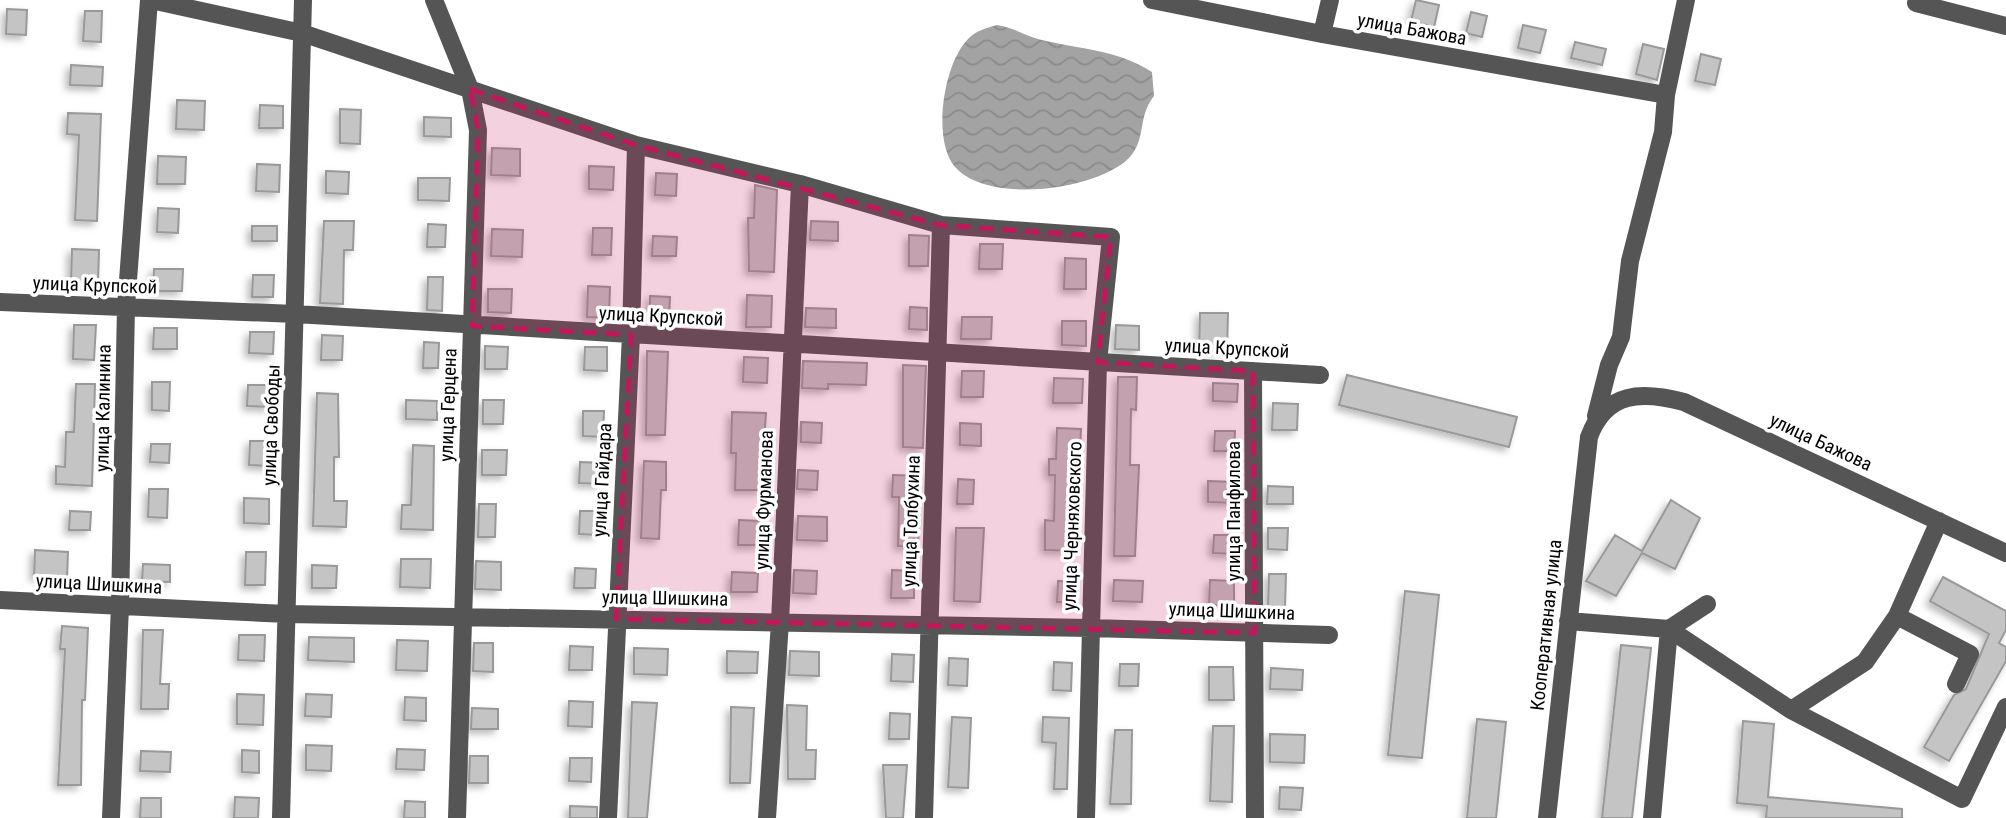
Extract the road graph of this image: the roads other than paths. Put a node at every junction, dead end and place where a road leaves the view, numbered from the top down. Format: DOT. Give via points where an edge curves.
graph roads {
  1 [pos="150,0"];
  2 [pos="303,0"];
  3 [pos="434,0"];
  4 [pos="1152,0"];
  5 [pos="1330,0"];
  6 [pos="1686,0"];
  7 [pos="1180,3"];
  8 [pos="1916,3"];
  9 [pos="2006,26"];
  10 [pos="302,33"];
  11 [pos="1322,34"];
  12 [pos="470,89"];
  13 [pos="1666,95"];
  14 [pos="636,145"];
  15 [pos="800,184"];
  16 [pos="941,225"];
  17 [pos="0,302"];
  18 [pos="127,307"];
  19 [pos="295,314"];
  20 [pos="472,326"];
  21 [pos="631,335"];
  22 [pos="792,344"];
  23 [pos="937,353"];
  24 [pos="1098,362"];
  25 [pos="1254,371"];
  26 [pos="1320,374"];
  27 [pos="1592,428"];
  28 [pos="1939,521"];
  29 [pos="2006,553"];
  30 [pos="0,600"];
  31 [pos="1707,604"];
  32 [pos="120,606"];
  33 [pos="286,614"];
  34 [pos="463,616"];
  35 [pos="1897,616"];
  36 [pos="616,618"];
  37 [pos="1568,621"];
  38 [pos="780,622"];
  39 [pos="929,624"];
  40 [pos="1091,628"];
  41 [pos="1669,629"];
  42 [pos="1255,633"];
  43 [pos="1329,635"];
  44 [pos="1956,684"];
  45 [pos="2006,707"];
  46 [pos="1791,709"];
  47 [pos="111,818"];
  48 [pos="281,818"];
  49 [pos="457,818"];
  50 [pos="608,818"];
  51 [pos="767,818"];
  52 [pos="924,818"];
  53 [pos="1086,818"];
  54 [pos="1255,818"];
  55 [pos="1547,818"];
  56 [pos="1651,818"];
  1 -- 10 [label="street"];
  1 -- 18 [label="street, улица Калинина"];
  2 -- 10 [label="street, улица Свободы"];
  3 -- 12 [label="street, улица Герцена"];
  4 -- 7 [label="street, улица Бажова"];
  5 -- 11 [label="street"];
  6 -- 13 [label="street, Кооперативная улица"];
  7 -- 11 [label="street, улица Бажова"];
  8 -- 9 [label="street"];
  10 -- 12 [label="street"];
  10 -- 19 [label="street, улица Свободы"];
  11 -- 13 [label="street, улица Бажова"];
  12 -- 14 [label="street"];
  12 -- 20 [label="street, улица Герцена" via="478,130"];
  13 -- 27 [label="street, Кооперативная улица" via="1660,142 1630,261 1621,337"];
  14 -- 15 [label="street"];
  14 -- 21 [label="street, улица Гайдара"];
  15 -- 16 [label="street"];
  15 -- 22 [label="street, улица Фурманова"];
  16 -- 23 [label="street, улица Толбухина"];
  16 -- 24 [label="street, улица Черняховского" via="1111,237"];
  17 -- 18 [label="street, улица Крупской"];
  18 -- 19 [label="street, улица Крупской"];
  18 -- 32 [label="street, улица Калинина"];
  19 -- 20 [label="street, улица Крупской"];
  19 -- 33 [label="street, улица Свободы"];
  20 -- 21 [label="street, улица Крупской"];
  20 -- 34 [label="street, улица Герцена"];
  21 -- 22 [label="street, улица Крупской"];
  21 -- 36 [label="street, улица Гайдара"];
  22 -- 23 [label="street, улица Крупской"];
  22 -- 38 [label="street, улица Фурманова"];
  23 -- 24 [label="street, улица Крупской"];
  23 -- 39 [label="street, улица Толбухина"];
  24 -- 25 [label="street, улица Крупской"];
  24 -- 40 [label="street, улица Черняховского"];
  25 -- 26 [label="street, улица Крупской"];
  25 -- 42 [label="street, улица Панфилова"];
  27 -- 28 [label="street, улица Бажова" via="1606,407 1627,398 1656,395 1684,402"];
  27 -- 37 [label="street, Кооперативная улица"];
  28 -- 29 [label="street, улица Бажова"];
  28 -- 35 [label="street"];
  30 -- 32 [label="street, улица Шишкина"];
  31 -- 41 [label="street"];
  32 -- 33 [label="street, улица Шишкина"];
  32 -- 47 [label="street, улица Калинина"];
  33 -- 34 [label="street, улица Шишкина"];
  33 -- 48 [label="street, улица Свободы"];
  34 -- 36 [label="street, улица Шишкина"];
  34 -- 49 [label="street, улица Герцена"];
  35 -- 44 [label="street" via="1970,654"];
  35 -- 46 [label="street" via="1865,663"];
  36 -- 38 [label="street, улица Шишкина"];
  36 -- 50 [label="street, улица Гайдара"];
  37 -- 41 [label="street"];
  37 -- 55 [label="street, Кооперативная улица"];
  38 -- 39 [label="street, улица Шишкина"];
  38 -- 51 [label="street, улица Фурманова"];
  39 -- 40 [label="street, улица Шишкина"];
  39 -- 52 [label="street, улица Толбухина"];
  40 -- 42 [label="street, улица Шишкина"];
  40 -- 53 [label="street, улица Черняховского"];
  41 -- 46 [label="street"];
  41 -- 56 [label="street"];
  42 -- 43 [label="street, улица Шишкина"];
  42 -- 54 [label="street, улица Панфилова"];
  45 -- 46 [label="street" via="1962,799"];
}
